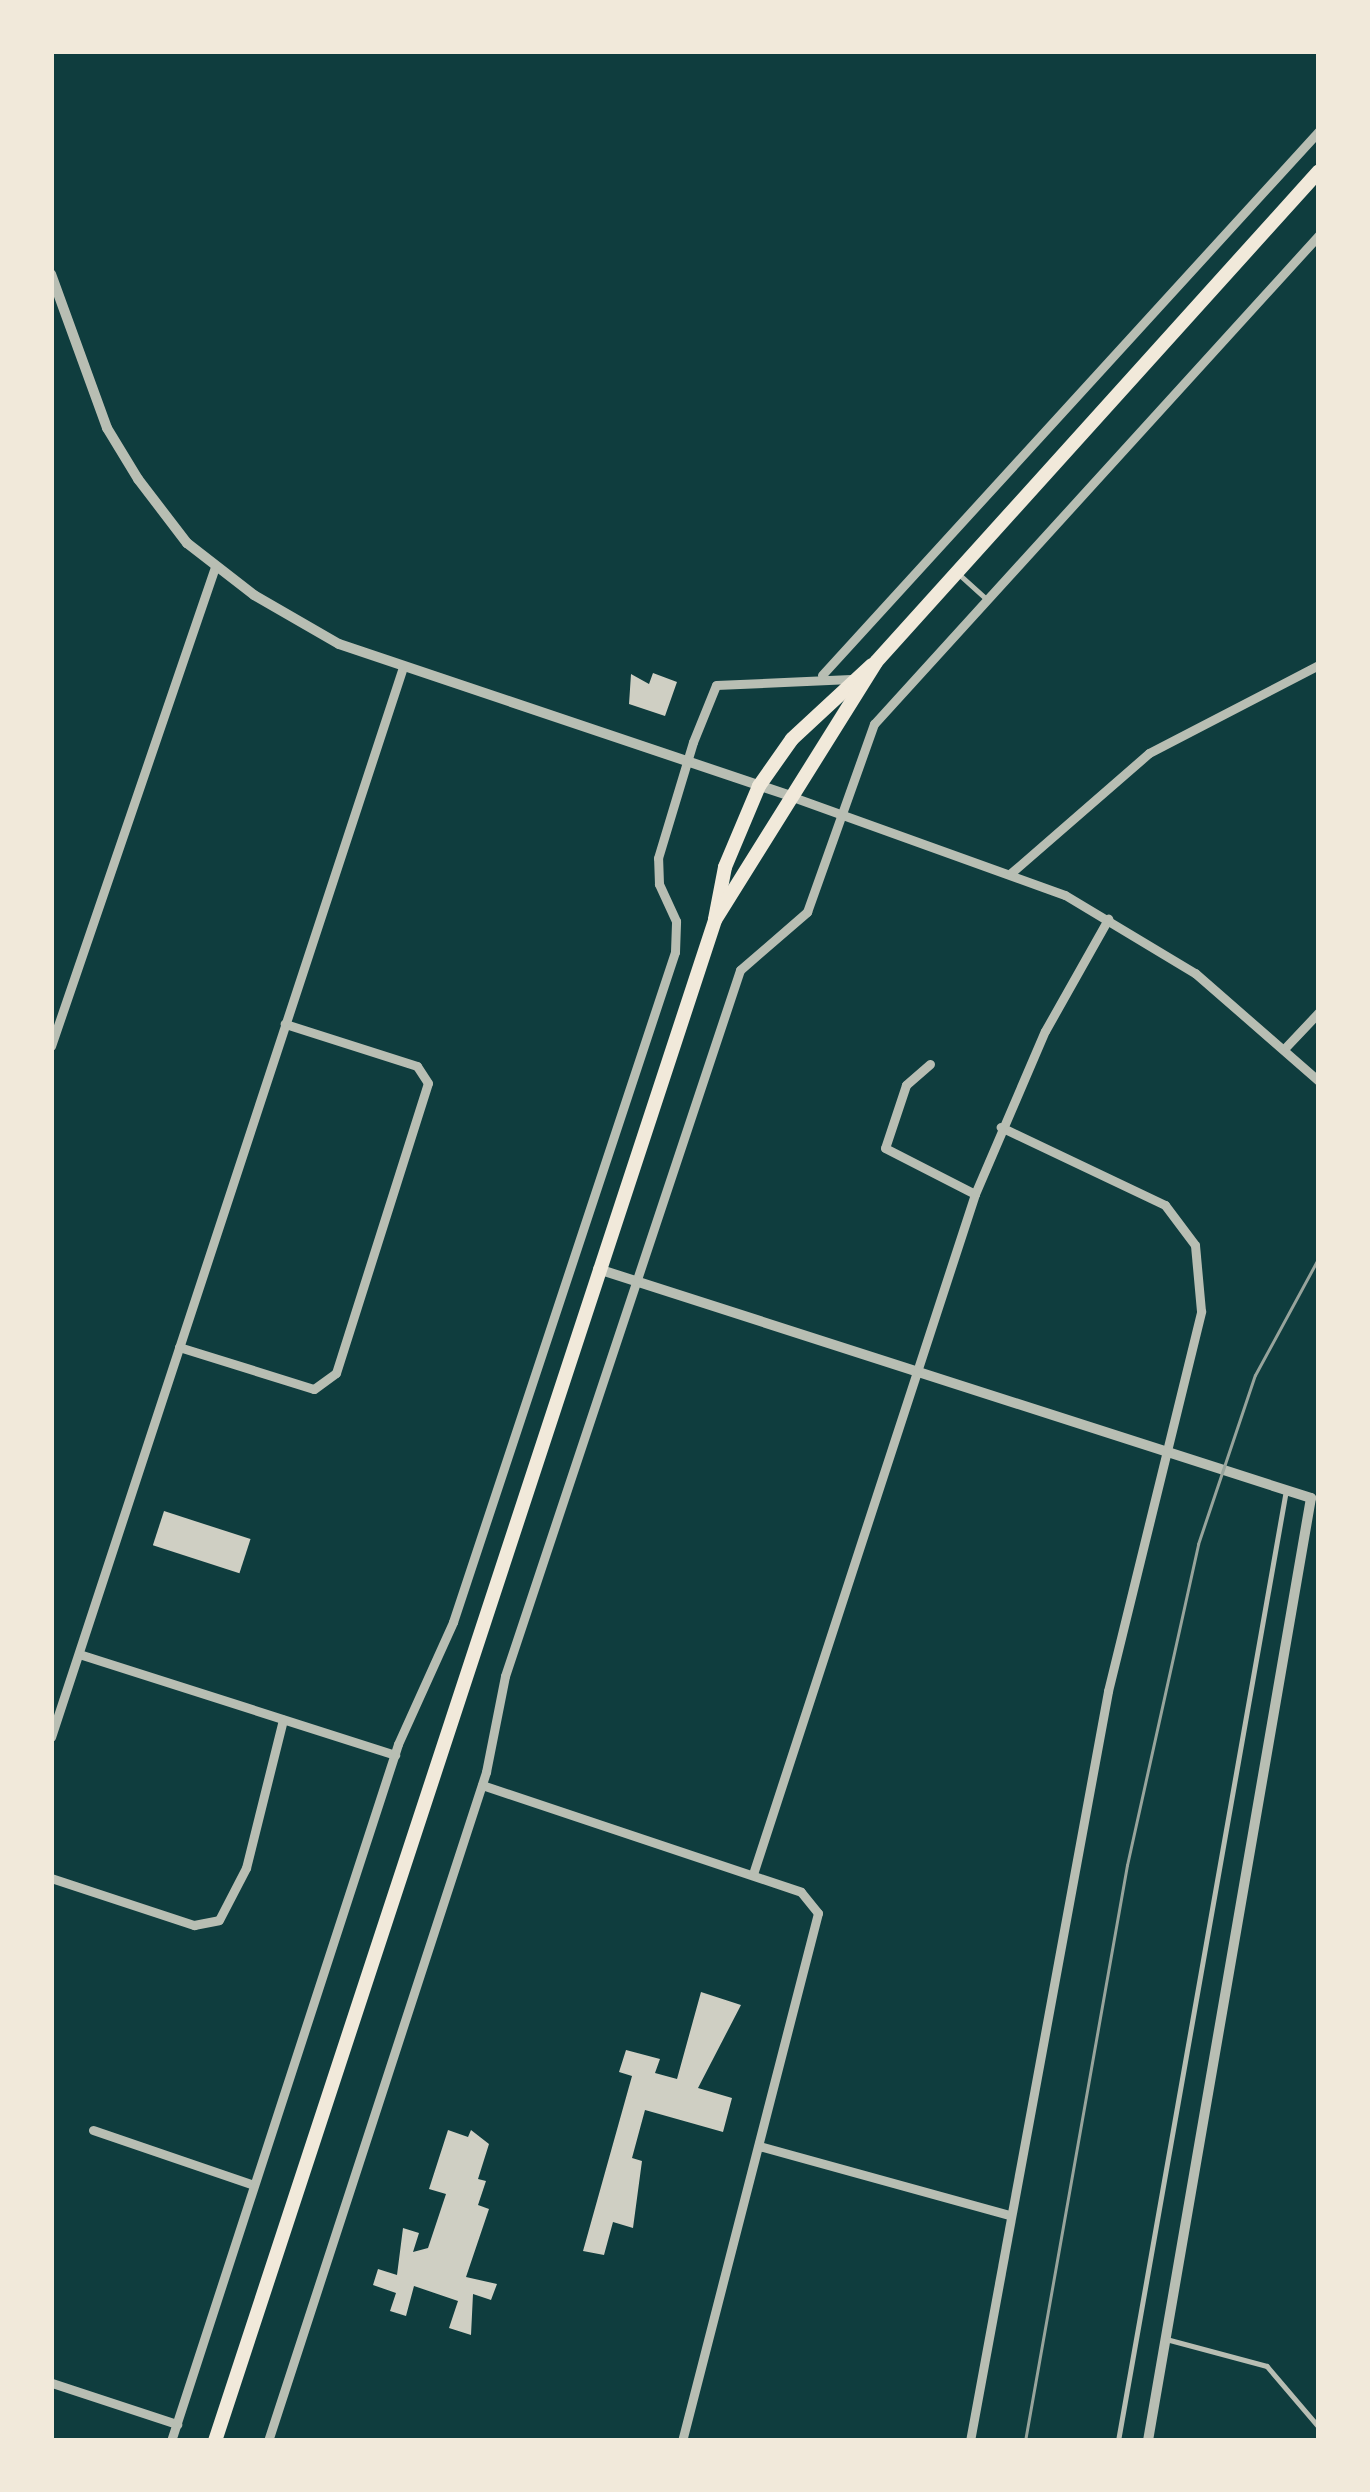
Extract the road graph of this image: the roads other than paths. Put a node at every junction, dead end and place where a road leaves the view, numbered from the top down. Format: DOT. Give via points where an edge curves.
graph roads {
  1 [pos="1319,131"];
  2 [pos="1319,171"];
  3 [pos="1319,235"];
  4 [pos="51,274"];
  5 [pos="215,567"];
  6 [pos="956,571"];
  7 [pos="987,599"];
  8 [pos="876,662"];
  9 [pos="1319,665"];
  10 [pos="403,667"];
  11 [pos="822,675"];
  12 [pos="851,679"];
  13 [pos="686,761"];
  14 [pos="760,786"];
  15 [pos="790,796"];
  16 [pos="841,812"];
  17 [pos="1011,873"];
  18 [pos="1108,919"];
  19 [pos="715,920"];
  20 [pos="1319,1012"];
  21 [pos="285,1024"];
  22 [pos="51,1046"];
  23 [pos="1284,1049"];
  24 [pos="930,1064"];
  25 [pos="1319,1082"];
  26 [pos="1001,1127"];
  27 [pos="975,1194"];
  28 [pos="598,1269"];
  29 [pos="638,1283"];
  30 [pos="179,1347"];
  31 [pos="916,1373"];
  32 [pos="1163,1451"];
  33 [pos="1286,1490"];
  34 [pos="1315,1499"];
  35 [pos="79,1654"];
  36 [pos="283,1720"];
  37 [pos="51,1737"];
  38 [pos="395,1755"];
  39 [pos="482,1785"];
  40 [pos="753,1874"];
  41 [pos="51,1878"];
  42 [pos="93,2130"];
  43 [pos="759,2146"];
  44 [pos="254,2185"];
  45 [pos="1010,2215"];
  46 [pos="1164,2339"];
  47 [pos="52,2384"];
  48 [pos="177,2424"];
  49 [pos="1319,2427"];
  50 [pos="171,2441"];
  51 [pos="215,2441"];
  52 [pos="268,2441"];
  53 [pos="682,2441"];
  54 [pos="970,2441"];
  55 [pos="1118,2441"];
  56 [pos="1148,2441"];
  1 -- 11 [label="street"];
  2 -- 6 [label="main road"];
  3 -- 7 [label="street"];
  4 -- 5 [label="street" via="107,428 158,508"];
  5 -- 10 [label="street" via="292,619"];
  5 -- 22 [label="street"];
  6 -- 7 [label="lane"];
  6 -- 8 [label="main road"];
  7 -- 16 [label="street" via="874,724"];
  8 -- 12 [label="main road"];
  8 -- 15 [label="main road"];
  9 -- 17 [label="street" via="1149,753"];
  10 -- 13 [label="street"];
  10 -- 21 [label="street"];
  11 -- 12 [label="street"];
  11 -- 13 [label="street" via="716,685"];
  12 -- 14 [label="main road" via="792,739"];
  13 -- 14 [label="street"];
  13 -- 38 [label="street" via="656,873 676,921 675,952 453,1622"];
  14 -- 15 [label="street"];
  14 -- 19 [label="main road" via="725,867"];
  15 -- 16 [label="street"];
  15 -- 19 [label="main road"];
  16 -- 17 [label="street"];
  16 -- 29 [label="street" via="802,921 758,948 740,970"];
  17 -- 18 [label="street"];
  18 -- 23 [label="street" via="1195,973"];
  18 -- 26 [label="street"];
  19 -- 28 [label="main road"];
  20 -- 23 [label="street"];
  21 -- 30 [label="street"];
  21 -- 30 [label="street" via="417,1066 428,1083 337,1369 314,1389"];
  23 -- 25 [label="street"];
  24 -- 27 [label="street" via="906,1085 885,1148"];
  26 -- 27 [label="street"];
  26 -- 32 [label="street" via="1146,1193 1195,1245 1202,1311"];
  27 -- 31 [label="street"];
  28 -- 29 [label="street"];
  28 -- 51 [label="main road"];
  29 -- 31 [label="street"];
  29 -- 39 [label="street" via="505,1676"];
  30 -- 35 [label="street"];
  31 -- 32 [label="street"];
  31 -- 40 [label="street"];
  32 -- 33 [label="street"];
  32 -- 45 [label="street" via="1094,1762"];
  33 -- 34 [label="street"];
  33 -- 55 [label="lane"];
  34 -- 46 [label="street"];
  35 -- 36 [label="street"];
  35 -- 37 [label="street"];
  36 -- 38 [label="street"];
  36 -- 41 [label="street" via="246,1868 219,1920 194,1925"];
  38 -- 44 [label="street"];
  39 -- 40 [label="street"];
  39 -- 52 [label="street"];
  40 -- 43 [label="street" via="800,1892 818,1913"];
  42 -- 44 [label="street"];
  43 -- 45 [label="street"];
  43 -- 53 [label="street"];
  44 -- 48 [label="street"];
  45 -- 54 [label="street"];
  46 -- 49 [label="lane" via="1267,2366"];
  46 -- 56 [label="street"];
  47 -- 48 [label="street"];
  48 -- 50 [label="street"];
}
